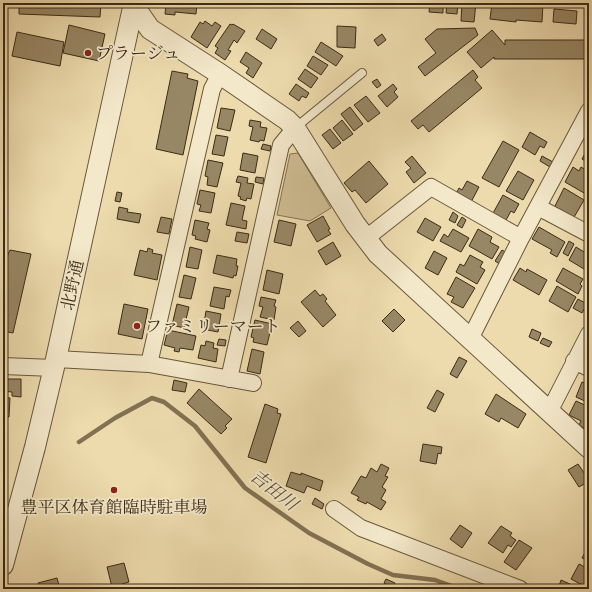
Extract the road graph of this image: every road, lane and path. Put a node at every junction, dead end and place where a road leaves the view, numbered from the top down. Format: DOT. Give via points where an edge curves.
graph roads {
  1 [pos="133,4"];
  2 [pos="362,73"];
  3 [pos="220,74"];
  4 [pos="589,111"];
  5 [pos="296,128"];
  6 [pos="538,207"];
  7 [pos="589,234"];
  8 [pos="521,238"];
  9 [pos="365,239"];
  10 [pos="589,334"];
  11 [pos="470,339"];
  12 [pos="574,361"];
  13 [pos="55,364"];
  14 [pos="149,364"];
  15 [pos="3,366"];
  16 [pos="589,368"];
  17 [pos="230,380"];
  18 [pos="253,383"];
  19 [pos="549,412"];
  20 [pos="589,448"];
  21 [pos="334,509"];
  22 [pos="3,565"];
  23 [pos="520,589"];
  1 -- 3 [label="street" via="150,29"];
  1 -- 13 [label="street, 北野通"];
  2 -- 5 [label="lane"];
  3 -- 5 [label="street"];
  3 -- 14 [label="street" via="212,89"];
  4 -- 6 [label="street"];
  5 -- 9 [label="street"];
  5 -- 17 [label="street" via="282,145"];
  6 -- 7 [label="street"];
  6 -- 8 [label="street"];
  8 -- 9 [label="street" via="431,187"];
  8 -- 11 [label="street"];
  9 -- 11 [label="street"];
  10 -- 12 [label="street"];
  11 -- 19 [label="street"];
  12 -- 16 [label="street"];
  12 -- 19 [label="street"];
  13 -- 14 [label="street"];
  13 -- 15 [label="street"];
  13 -- 22 [label="street, 北野通"];
  14 -- 17 [label="street"];
  17 -- 18 [label="street"];
  19 -- 20 [label="street"];
  21 -- 23 [label="street" via="362,528"];
}
